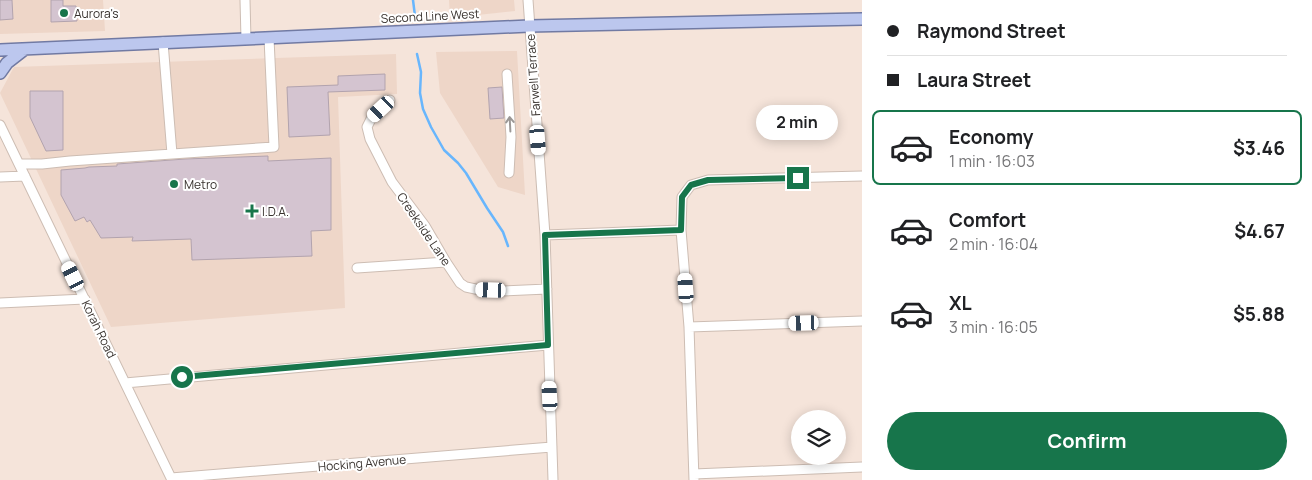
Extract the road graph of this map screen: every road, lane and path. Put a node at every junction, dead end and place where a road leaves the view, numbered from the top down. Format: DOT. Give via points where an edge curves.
graph roads {
  1 [pos="245,0"];
  2 [pos="528,0"];
  3 [pos="862,19"];
  4 [pos="529,26"];
  5 [pos="246,38"];
  6 [pos="269,38"];
  7 [pos="163,42"];
  8 [pos="25,49"];
  9 [pos="0,50"];
  10 [pos="0,73"];
  11 [pos="507,74"];
  12 [pos="390,100"];
  13 [pos="0,125"];
  14 [pos="172,154"];
  15 [pos="19,164"];
  16 [pos="509,173"];
  17 [pos="25,176"];
  18 [pos="862,176"];
  19 [pos="0,177"];
  20 [pos="681,230"];
  21 [pos="545,235"];
  22 [pos="446,262"];
  23 [pos="357,268"];
  24 [pos="548,289"];
  25 [pos="85,300"];
  26 [pos="0,303"];
  27 [pos="862,321"];
  28 [pos="689,327"];
  29 [pos="548,345"];
  30 [pos="125,383"];
  31 [pos="552,447"];
  32 [pos="862,467"];
  33 [pos="694,477"];
  34 [pos="171,479"];
  35 [pos="553,480"];
  1 -- 5 [label="street"];
  2 -- 4 [label="street, Farwell Terrace"];
  3 -- 4 [label="main road, Second Line West"];
  4 -- 6 [label="main road, Second Line West"];
  4 -- 21 [label="street, Farwell Terrace"];
  5 -- 6 [label="main road, Second Line West"];
  5 -- 7 [label="main road, Second Line West"];
  6 -- 14 [label="street" via="274,147"];
  7 -- 8 [label="main road, Second Line West"];
  7 -- 14 [label="street"];
  8 -- 9 [label="main road, Second Line West"];
  8 -- 10 [label="main road"];
  16 -- 11 [label="street, one-way"];
  12 -- 22 [label="street, Creekside Lane" via="372,117 367,127 370,140 392,182 425,226"];
  13 -- 15 [label="street, Korah Road"];
  14 -- 15 [label="street"];
  15 -- 17 [label="street, Korah Road"];
  17 -- 19 [label="street"];
  17 -- 25 [label="street, Korah Road"];
  18 -- 20 [label="street" via="708,180 691,185 682,197"];
  20 -- 21 [label="street"];
  20 -- 28 [label="street"];
  21 -- 24 [label="street, Farwell Terrace"];
  22 -- 23 [label="street"];
  22 -- 24 [label="street, Creekside Lane" via="466,287 502,291"];
  24 -- 29 [label="street, Farwell Terrace"];
  25 -- 26 [label="street"];
  25 -- 30 [label="street, Korah Road"];
  27 -- 28 [label="street"];
  28 -- 33 [label="street"];
  29 -- 30 [label="street"];
  29 -- 31 [label="street, Farwell Terrace"];
  30 -- 34 [label="street, Korah Road"];
  31 -- 34 [label="street, Hocking Avenue"];
  31 -- 35 [label="street, Farwell Terrace"];
  32 -- 33 [label="street"];
}
